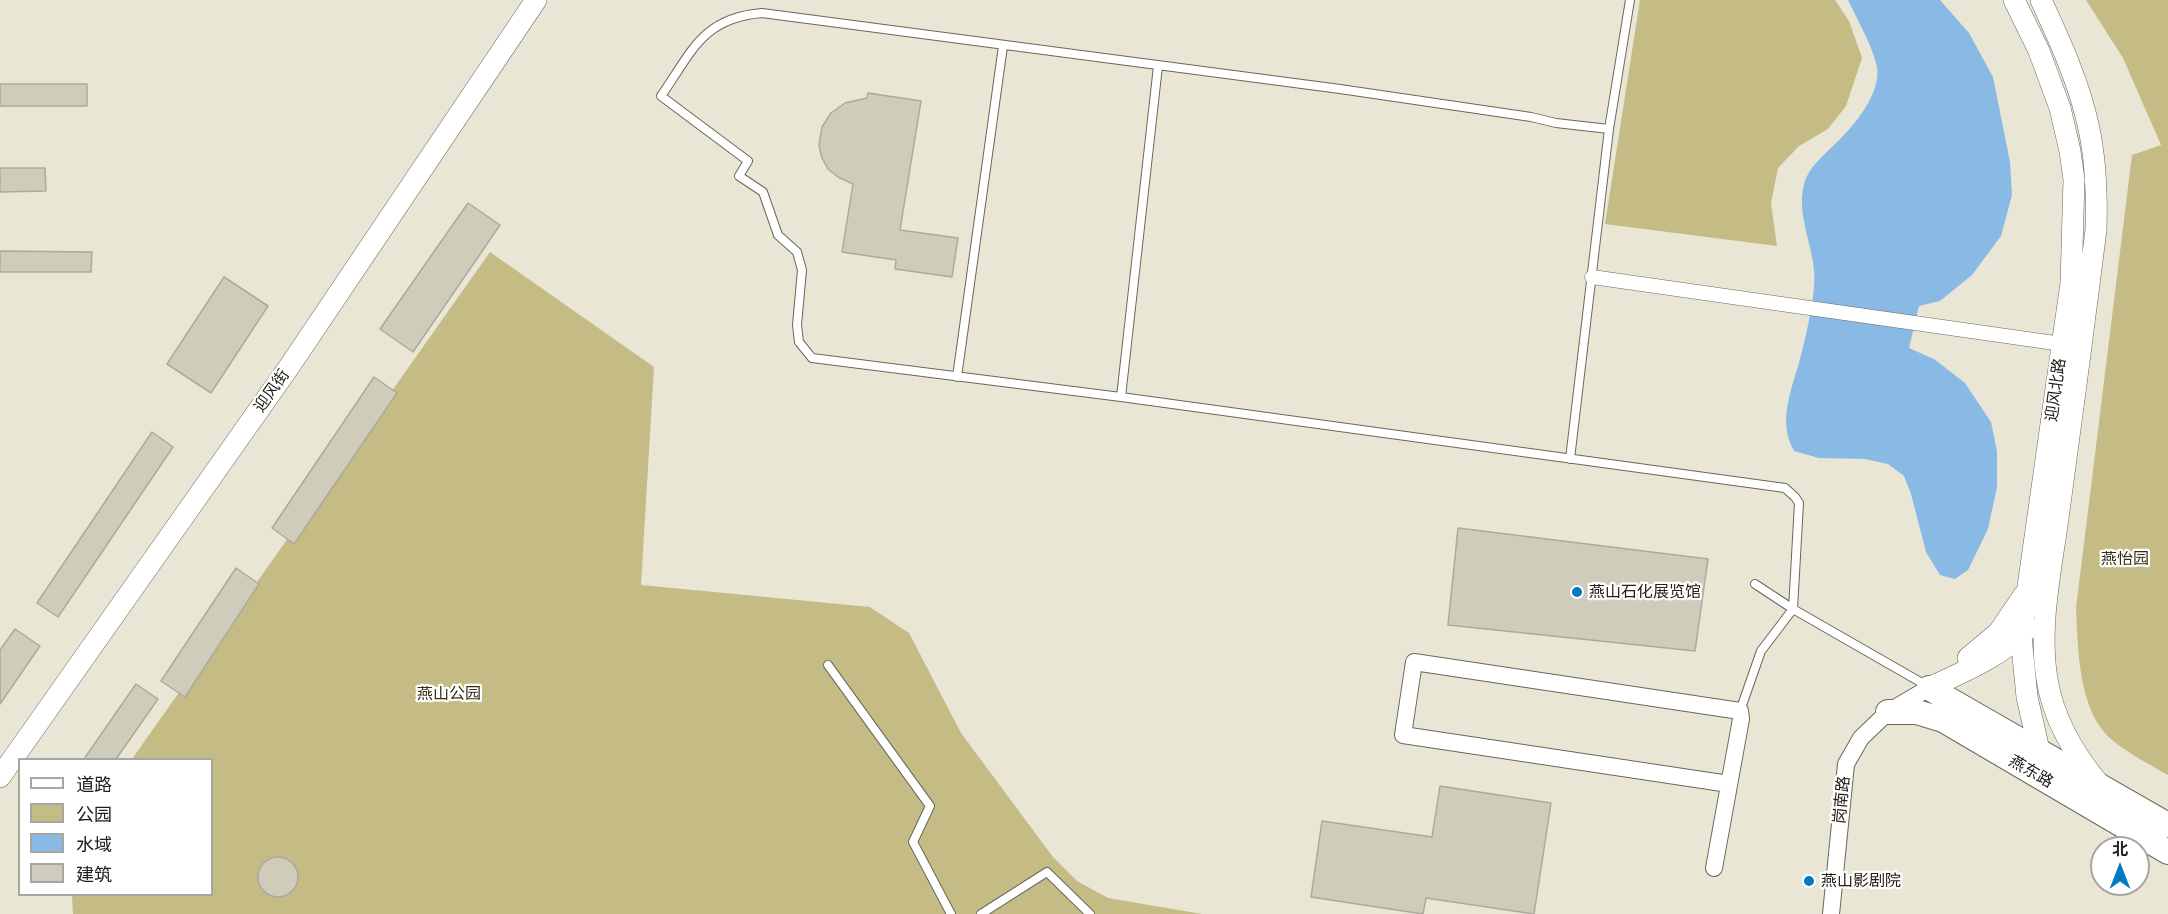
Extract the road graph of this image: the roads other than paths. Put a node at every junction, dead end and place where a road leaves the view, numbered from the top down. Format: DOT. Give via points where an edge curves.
graph roads {
  1 [pos="536,0"];
  2 [pos="1630,0"];
  3 [pos="2014,0"];
  4 [pos="2041,0"];
  5 [pos="1003,46"];
  6 [pos="1158,66"];
  7 [pos="1609,129"];
  8 [pos="1592,277"];
  9 [pos="2062,344"];
  10 [pos="957,377"];
  11 [pos="1120,397"];
  12 [pos="1570,459"];
  13 [pos="1755,584"];
  14 [pos="2027,589"];
  15 [pos="2049,592"];
  16 [pos="1793,609"];
  17 [pos="2021,636"];
  18 [pos="828,665"];
  19 [pos="1929,688"];
  20 [pos="1740,711"];
  21 [pos="1888,712"];
  22 [pos="2038,750"];
  23 [pos="0,777"];
  24 [pos="1729,784"];
  25 [pos="2054,785"];
  26 [pos="2101,787"];
  27 [pos="2168,825"];
  28 [pos="2168,852"];
  29 [pos="1714,867"];
  30 [pos="951,914"];
  31 [pos="981,914"];
  32 [pos="1090,914"];
  33 [pos="1831,914"];
  1 -- 23 [label="street, 迎风街" via="289,367"];
  2 -- 7 [label="lane"];
  3 -- 9 [label="street, 迎风北路" via="2039,51 2060,108 2070,151 2074,211 2071,283"];
  4 -- 15 [label="street" via="2083,103 2097,193 2096,230"];
  5 -- 6 [label="lane"];
  5 -- 10 [label="lane"];
  5 -- 10 [label="lane" via="800,17 742,15 720,23 703,36 661,96 748,160 740,176 763,192 778,235 797,252 802,270 799,342 812,358"];
  6 -- 7 [label="lane"];
  6 -- 11 [label="lane"];
  7 -- 8 [label="lane"];
  8 -- 9 [label="street"];
  8 -- 12 [label="lane"];
  9 -- 14 [label="street, 迎风北路"];
  10 -- 11 [label="lane"];
  11 -- 12 [label="lane"];
  12 -- 16 [label="lane" via="1785,488 1799,503"];
  13 -- 16 [label="lane"];
  14 -- 17 [label="street, 迎风北路"];
  14 -- 19 [label="street" via="1999,632"];
  15 -- 17 [label="street"];
  15 -- 26 [label="street" via="2044,656 2053,705 2083,765"];
  16 -- 19 [label="lane"];
  16 -- 20 [label="lane" via="1761,651"];
  17 -- 19 [label="street"];
  17 -- 22 [label="street, 迎风北路" via="2027,697"];
  18 -- 30 [label="lane" via="930,806 913,842"];
  19 -- 21 [label="street, 岗南路"];
  19 -- 22 [label="main road, 燕东路"];
  20 -- 24 [label="street"];
  20 -- 24 [label="street" via="1414,662 1404,724 1403,735"];
  21 -- 25 [label="main road, 燕东路" via="1917,712 1943,720"];
  21 -- 33 [label="street, 岗南路" via="1861,738 1846,764"];
  22 -- 25 [label="street, 迎风北路"];
  22 -- 26 [label="main road, 燕东路"];
  24 -- 29 [label="street"];
  25 -- 28 [label="main road, 燕东路"];
  26 -- 27 [label="main road, 燕东路"];
  31 -- 32 [label="lane" via="1047,872"];
}
